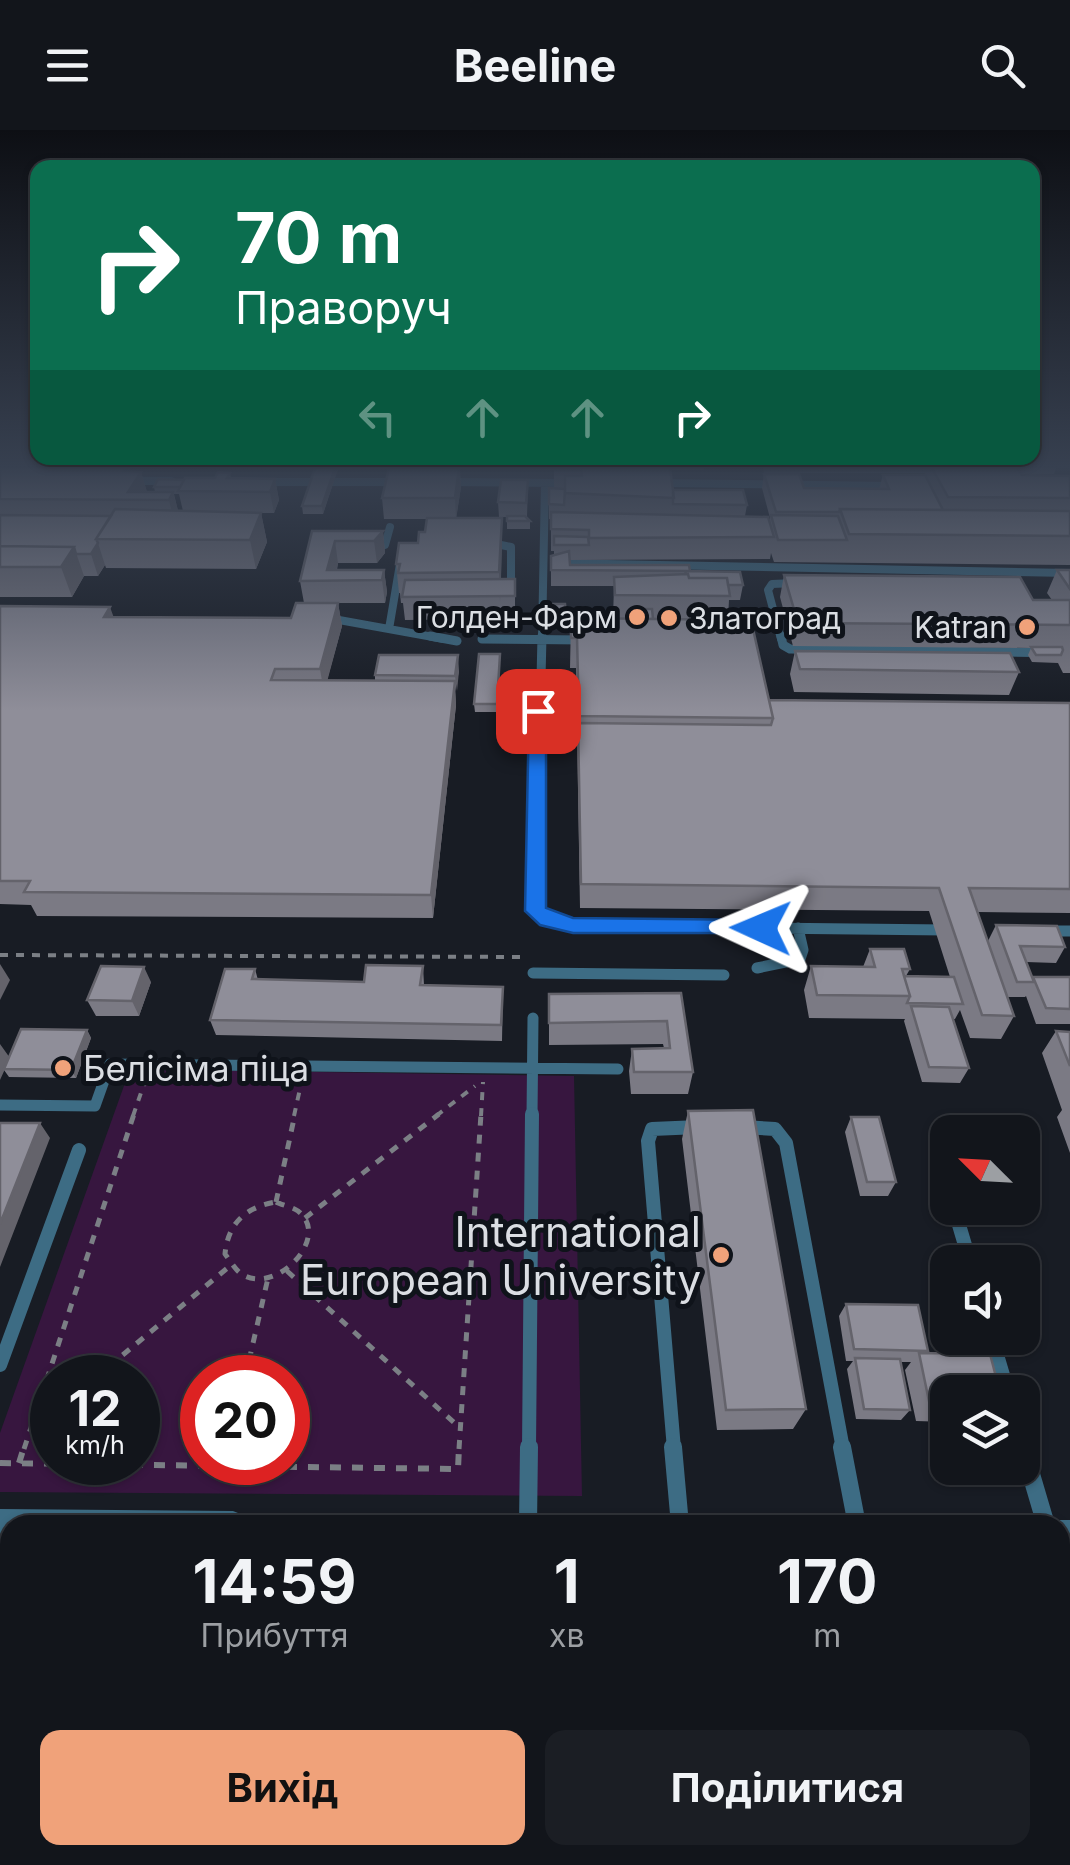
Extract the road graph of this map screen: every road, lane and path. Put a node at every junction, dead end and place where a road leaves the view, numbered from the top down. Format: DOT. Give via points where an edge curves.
graph roads {
  1 [pos="511,549"];
  2 [pos="543,549"];
  3 [pos="416,553"];
  4 [pos="543,562"];
  5 [pos="1001,571"];
  6 [pos="1070,572"];
  7 [pos="378,578"];
  8 [pos="396,578"];
  9 [pos="799,583"];
  10 [pos="974,583"];
  11 [pos="511,599"];
  12 [pos="322,617"];
  13 [pos="390,629"];
  14 [pos="482,639"];
  15 [pos="540,640"];
  16 [pos="600,640"];
  17 [pos="457,641"];
  18 [pos="1070,652"];
  19 [pos="798,928"];
  20 [pos="965,930"];
  21 [pos="1035,930"];
  22 [pos="1070,931"];
  23 [pos="0,955"];
  24 [pos="534,957"];
  25 [pos="757,968"];
  26 [pos="533,973"];
  27 [pos="724,975"];
  28 [pos="533,1018"];
  29 [pos="532,1069"];
  30 [pos="618,1069"];
  31 [pos="146,1079"];
  32 [pos="302,1080"];
  33 [pos="465,1080"];
  34 [pos="483,1080"];
  35 [pos="0,1106"];
  36 [pos="711,1126"];
  37 [pos="728,1127"];
  38 [pos="79,1150"];
  39 [pos="276,1202"];
  40 [pos="305,1218"];
  41 [pos="231,1266"];
  42 [pos="287,1270"];
  43 [pos="268,1278"];
  44 [pos="55,1355"];
  45 [pos="123,1355"];
  46 [pos="251,1355"];
  47 [pos="0,1366"];
  48 [pos="460,1428"];
  49 [pos="30,1432"];
  50 [pos="0,1463"];
  51 [pos="180,1463"];
  52 [pos="19,1464"];
  53 [pos="310,1465"];
  54 [pos="1034,1485"];
  55 [pos="528,1515"];
  56 [pos="679,1515"];
  57 [pos="854,1515"];
  58 [pos="1043,1515"];
  1 -- 11 [label="lane"];
  2 -- 4 [label="lane"];
  3 -- 8 [label="lane" via="400,564"];
  4 -- 5 [label="lane"];
  4 -- 15 [label="lane"];
  5 -- 6 [label="lane"];
  5 -- 10 [label="lane"];
  7 -- 8 [label="lane"];
  8 -- 13 [label="lane"];
  9 -- 18 [label="lane" via="768,590 783,645 790,649"];
  12 -- 13 [label="lane"];
  13 -- 17 [label="lane"];
  14 -- 15 [label="lane"];
  15 -- 16 [label="lane"];
  15 -- 19 [label="lane" via="536,911 573,926"];
  19 -- 20 [label="lane"];
  19 -- 25 [label="lane" via="800,959"];
  21 -- 22 [label="lane"];
  23 -- 24 [label="path"];
  26 -- 27 [label="lane"];
  28 -- 29 [label="lane"];
  29 -- 30 [label="lane"];
  29 -- 35 [label="lane" via="110,1064 95,1106"];
  29 -- 55 [label="lane"];
  31 -- 44 [label="path"];
  32 -- 39 [label="path"];
  33 -- 34 [label="path"];
  34 -- 40 [label="path"];
  34 -- 48 [label="path"];
  36 -- 56 [label="lane" via="659,1126 648,1141"];
  37 -- 57 [label="lane" via="775,1129 786,1143"];
  38 -- 47 [label="lane"];
  39 -- 40 [label="path"];
  39 -- 41 [label="path" via="238,1217 225,1242"];
  40 -- 42 [label="path" via="308,1241"];
  41 -- 43 [label="path"];
  41 -- 45 [label="path"];
  42 -- 43 [label="path"];
  42 -- 48 [label="path"];
  43 -- 46 [label="path"];
  48 -- 53 [label="path" via="458,1469"];
  49 -- 52 [label="path"];
  50 -- 52 [label="path"];
  51 -- 52 [label="path"];
  54 -- 58 [label="lane"];
}
